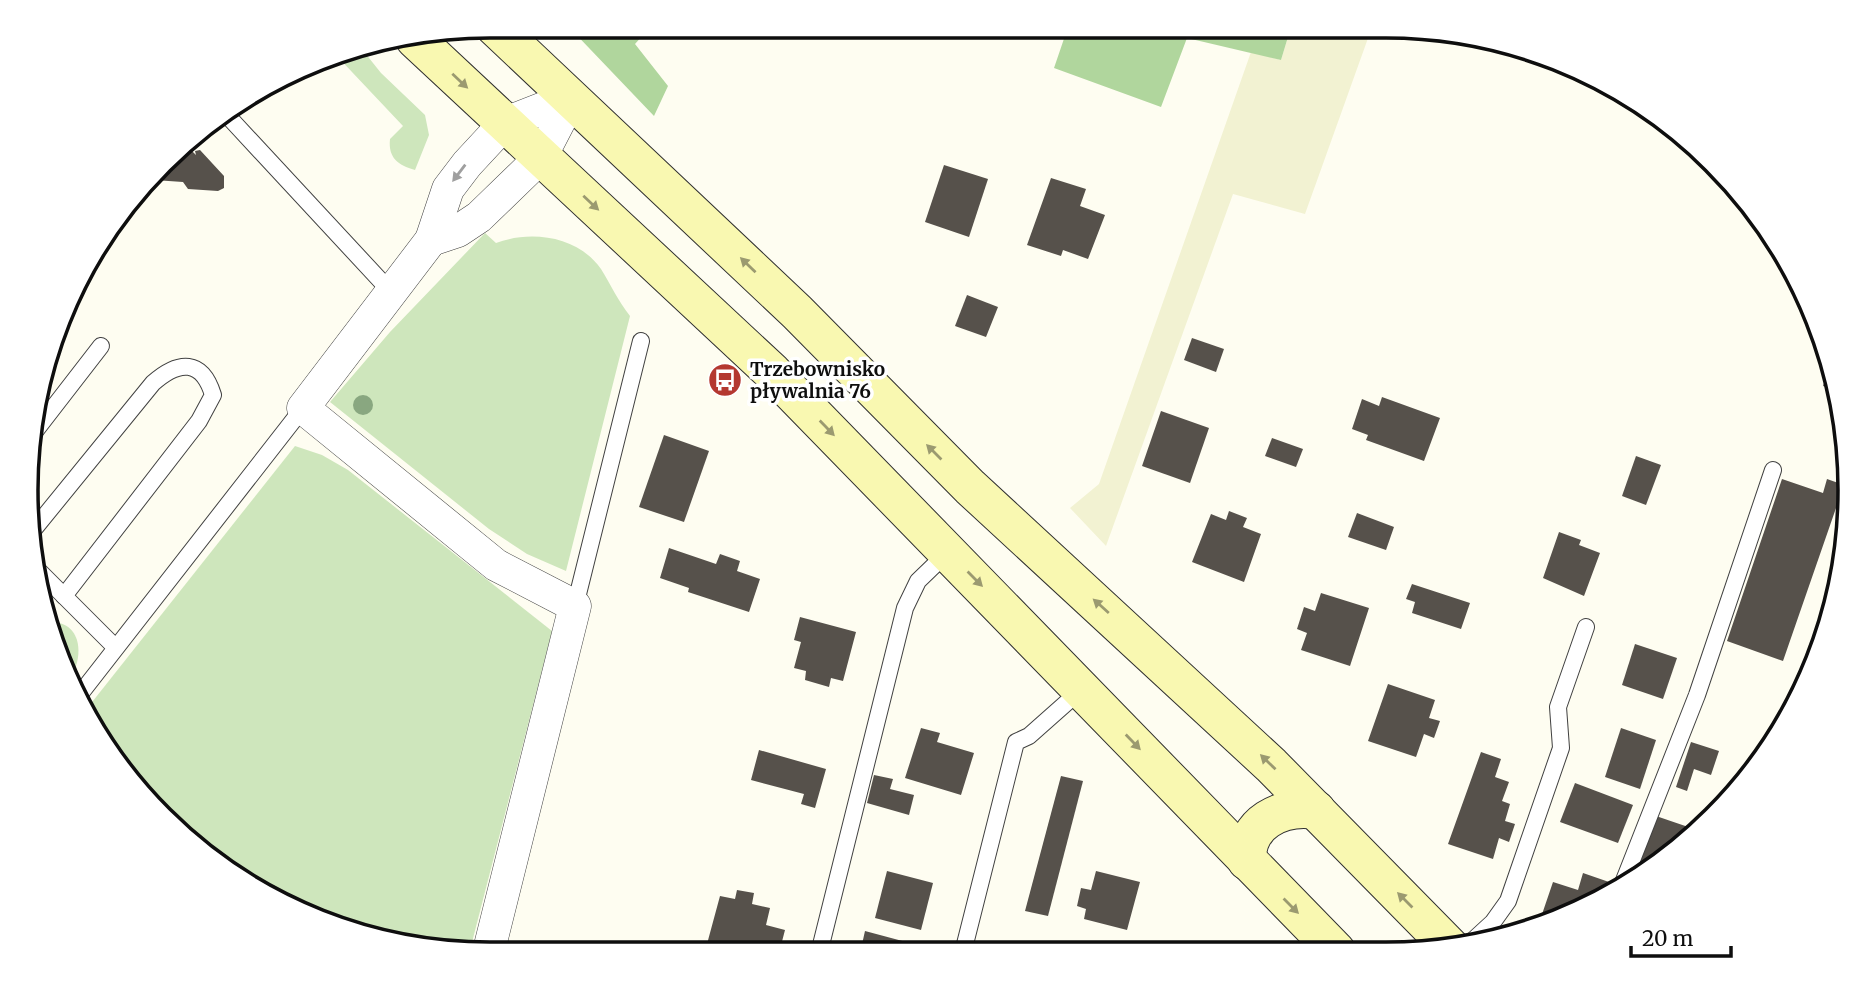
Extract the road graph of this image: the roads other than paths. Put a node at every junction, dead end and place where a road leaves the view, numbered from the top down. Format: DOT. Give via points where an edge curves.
graph roads {
  1 [pos="507,38"];
  2 [pos="420,44"];
  3 [pos="572,97"];
  4 [pos="232,120"];
  5 [pos="506,123"];
  6 [pos="541,157"];
  7 [pos="431,240"];
  8 [pos="392,293"];
  9 [pos="641,341"];
  10 [pos="101,346"];
  11 [pos="303,408"];
  12 [pos="44,420"];
  13 [pos="1773,470"];
  14 [pos="39,523"];
  15 [pos="948,552"];
  16 [pos="47,579"];
  17 [pos="61,593"];
  18 [pos="52,600"];
  19 [pos="575,606"];
  20 [pos="1586,627"];
  21 [pos="116,647"];
  22 [pos="84,688"];
  23 [pos="1082,689"];
  24 [pos="1315,810"];
  25 [pos="1247,861"];
  26 [pos="1627,872"];
  27 [pos="1482,932"];
  28 [pos="1442,939"];
  29 [pos="491,942"];
  30 [pos="822,942"];
  31 [pos="966,942"];
  32 [pos="1327,942"];
  1 -- 3 [label="main road"];
  2 -- 5 [label="main road, one-way"];
  3 -- 5 [label="street"];
  3 -- 6 [label="street"];
  24 -- 3 [label="main road, one-way" via="970,487 797,312"];
  4 -- 8 [label="lane"];
  5 -- 6 [label="main road"];
  5 -- 7 [label="street, one-way" via="448,188"];
  6 -- 7 [label="street" via="479,217 458,231"];
  6 -- 15 [label="main road, one-way" via="772,372"];
  7 -- 8 [label="street"];
  8 -- 11 [label="street"];
  9 -- 19 [label="lane"];
  10 -- 12 [label="lane"];
  11 -- 19 [label="street" via="496,565"];
  11 -- 21 [label="lane"];
  13 -- 26 [label="lane" via="1697,695"];
  14 -- 17 [label="lane" via="170,368 191,366 207,377 213,395 199,421"];
  15 -- 23 [label="main road, one-way"];
  15 -- 30 [label="lane" via="918,581 905,608"];
  16 -- 17 [label="lane"];
  17 -- 18 [label="lane"];
  17 -- 21 [label="lane"];
  19 -- 29 [label="street"];
  20 -- 27 [label="lane" via="1558,707 1561,748 1508,901"];
  21 -- 22 [label="lane"];
  23 -- 25 [label="main road, one-way"];
  23 -- 31 [label="lane" via="1016,742"];
  24 -- 25 [label="main road" via="1292,809 1263,822 1248,840"];
  28 -- 24 [label="main road, one-way"];
  25 -- 32 [label="main road, one-way"];
}
